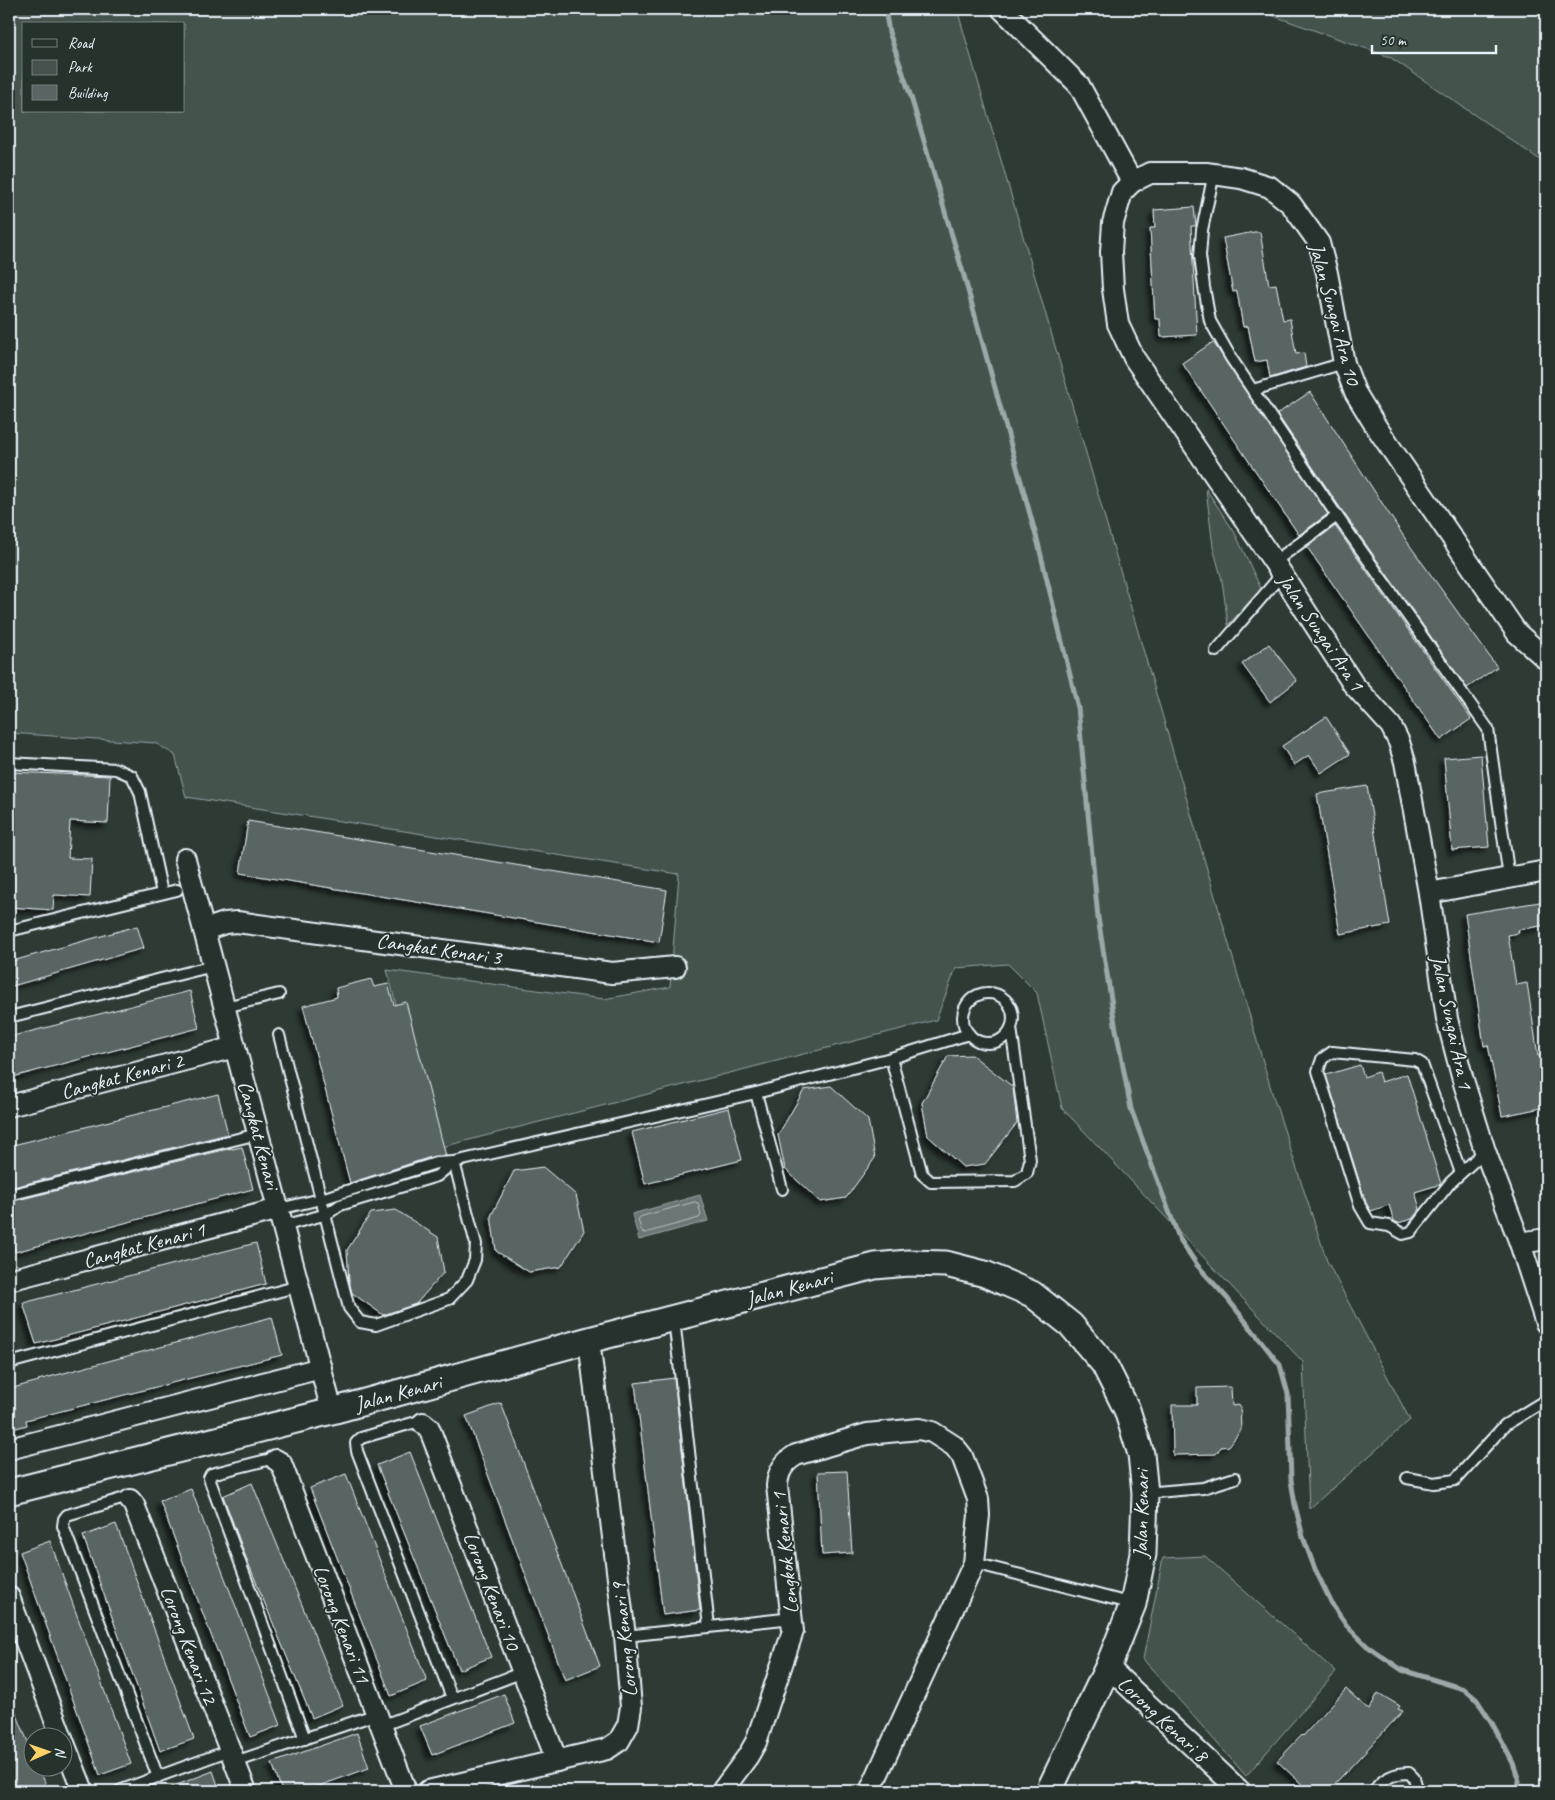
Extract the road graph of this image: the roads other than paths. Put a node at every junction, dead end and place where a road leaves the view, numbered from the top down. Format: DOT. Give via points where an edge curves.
graph roads {
  1 [pos="1002,9"];
  2 [pos="1214,173"];
  3 [pos="1132,182"];
  4 [pos="1344,363"];
  5 [pos="1253,390"];
  6 [pos="1337,516"];
  7 [pos="1278,568"];
  8 [pos="1216,651"];
  9 [pos="1546,659"];
  10 [pos="9,763"];
  11 [pos="185,859"];
  12 [pos="1546,871"];
  13 [pos="1509,878"];
  14 [pos="177,890"];
  15 [pos="1429,893"];
  16 [pos="204,930"];
  17 [pos="9,931"];
  18 [pos="214,966"];
  19 [pos="675,968"];
  20 [pos="279,994"];
  21 [pos="224,1007"];
  22 [pos="9,1017"];
  23 [pos="1011,1028"];
  24 [pos="969,1034"];
  25 [pos="279,1035"];
  26 [pos="235,1047"];
  27 [pos="891,1058"];
  28 [pos="756,1093"];
  29 [pos="9,1106"];
  30 [pos="258,1134"];
  31 [pos="1485,1151"];
  32 [pos="454,1162"];
  33 [pos="1461,1173"];
  34 [pos="782,1189"];
  35 [pos="9,1195"];
  36 [pos="321,1200"];
  37 [pos="324,1215"];
  38 [pos="281,1218"];
  39 [pos="1546,1239"];
  40 [pos="1520,1243"];
  41 [pos="9,1280"];
  42 [pos="299,1286"];
  43 [pos="674,1318"];
  44 [pos="1546,1323"];
  45 [pos="589,1340"];
  46 [pos="9,1364"];
  47 [pos="321,1368"];
  48 [pos="1546,1400"];
  49 [pos="332,1411"];
  50 [pos="423,1423"];
  51 [pos="9,1450"];
  52 [pos="276,1460"];
  53 [pos="1235,1478"];
  54 [pos="1407,1478"];
  55 [pos="9,1492"];
  56 [pos="1146,1493"];
  57 [pos="130,1500"];
  58 [pos="974,1563"];
  59 [pos="9,1597"];
  60 [pos="1133,1604"];
  61 [pos="793,1618"];
  62 [pos="709,1627"];
  63 [pos="624,1636"];
  64 [pos="1108,1667"];
  65 [pos="523,1672"];
  66 [pos="452,1698"];
  67 [pos="379,1720"];
  68 [pos="58,1728"];
  69 [pos="305,1739"];
  70 [pos="232,1756"];
  71 [pos="557,1760"];
  72 [pos="72,1769"];
  73 [pos="158,1777"];
  74 [pos="79,1790"];
  75 [pos="119,1791"];
  76 [pos="246,1791"];
  77 [pos="406,1791"];
  78 [pos="428,1791"];
  79 [pos="722,1791"];
  80 [pos="870,1791"];
  81 [pos="1050,1791"];
  82 [pos="1240,1791"];
  83 [pos="1377,1791"];
  84 [pos="1418,1791"];
  1 -- 3 [label="street" via="1079,85"];
  2 -- 3 [label="street, Jalan Sungai Ara 10" via="1150,173"];
  2 -- 4 [label="street, Jalan Sungai Ara 10" via="1270,188 1291,204 1307,225 1319,243 1328,273"];
  2 -- 5 [label="lane" via="1200,256 1210,321"];
  3 -- 7 [label="street, Jalan Sungai Ara 1" via="1120,197 1113,223 1111,252 1118,324 1134,358"];
  4 -- 5 [label="lane"];
  4 -- 9 [label="street, Jalan Sungai Ara 10" via="1355,392 1375,425 1506,617 1517,633"];
  5 -- 6 [label="lane"];
  6 -- 7 [label="lane"];
  6 -- 13 [label="lane" via="1488,729"];
  7 -- 8 [label="lane"];
  7 -- 15 [label="street, Jalan Sungai Ara 1" via="1353,684 1391,726 1399,742"];
  10 -- 14 [label="lane" via="116,769 132,776"];
  11 -- 14 [label="street, Cangkat Kenari"];
  12 -- 13 [label="street"];
  13 -- 15 [label="street"];
  14 -- 16 [label="street, Cangkat Kenari"];
  14 -- 17 [label="lane"];
  15 -- 31 [label="street, Jalan Sungai Ara 1" via="1447,1019"];
  16 -- 18 [label="street, Cangkat Kenari"];
  16 -- 19 [label="street, Cangkat Kenari 3" via="237,922 612,973"];
  18 -- 21 [label="street, Cangkat Kenari"];
  18 -- 22 [label="lane"];
  20 -- 21 [label="lane"];
  21 -- 26 [label="street, Cangkat Kenari"];
  23 -- 24 [label="lane" via="998,1042 975,1039"];
  23 -- 24 [label="lane" via="1014,1016 1011,1007 998,994 989,992 971,999 966,1007 964,1026"];
  23 -- 27 [label="lane" via="1030,1160 1027,1173 1015,1181 932,1182 922,1174"];
  24 -- 27 [label="lane"];
  25 -- 36 [label="lane"];
  26 -- 29 [label="street, Cangkat Kenari 2"];
  26 -- 30 [label="street, Cangkat Kenari"];
  27 -- 28 [label="lane"];
  28 -- 32 [label="lane"];
  28 -- 34 [label="lane"];
  30 -- 35 [label="lane"];
  30 -- 38 [label="street, Cangkat Kenari"];
  31 -- 33 [label="lane"];
  31 -- 40 [label="street, Jalan Sungai Ara 1"];
  32 -- 36 [label="lane" via="436,1163"];
  32 -- 37 [label="lane" via="437,1176 340,1205"];
  32 -- 37 [label="lane" via="476,1244 468,1280 449,1300 376,1325 360,1322 349,1308"];
  33 -- 33 [label="lane" via="1411,1232 1403,1234 1389,1226 1370,1224 1360,1206 1318,1071 1322,1059 1332,1052 1416,1060 1422,1064"];
  36 -- 37 [label="lane"];
  36 -- 38 [label="lane"];
  37 -- 38 [label="lane"];
  38 -- 41 [label="street, Cangkat Kenari 1"];
  38 -- 42 [label="street, Cangkat Kenari"];
  39 -- 40 [label="street"];
  40 -- 44 [label="street, Jalan Sungai Ara 1"];
  42 -- 46 [label="lane"];
  42 -- 47 [label="street, Cangkat Kenari"];
  43 -- 45 [label="street, Jalan Kenari"];
  43 -- 56 [label="street, Jalan Kenari" via="875,1266 946,1264 985,1274 1032,1294 1071,1325 1104,1364 1130,1419 1141,1454"];
  43 -- 62 [label="lane"];
  45 -- 49 [label="street, Jalan Kenari"];
  45 -- 63 [label="street, Lorong Kenari 9"];
  47 -- 49 [label="street, Cangkat Kenari"];
  47 -- 51 [label="street"];
  48 -- 54 [label="lane" via="1505,1425 1455,1480 1434,1483"];
  49 -- 55 [label="street, Jalan Kenari"];
  50 -- 65 [label="street, Lorong Kenari 10" via="429,1428"];
  50 -- 66 [label="lane" via="416,1422 361,1438 356,1444"];
  52 -- 67 [label="street, Lorong Kenari 11" via="281,1464"];
  52 -- 69 [label="lane" via="211,1474 208,1478"];
  53 -- 56 [label="lane" via="1203,1488"];
  56 -- 60 [label="street, Jalan Kenari" via="1144,1554"];
  57 -- 70 [label="street, Lorong Kenari 12"];
  57 -- 73 [label="lane" via="125,1498 67,1515 63,1526"];
  58 -- 60 [label="lane"];
  58 -- 61 [label="street, Lengkok Kenari 1" via="978,1500 962,1456 954,1446 932,1432 919,1429 867,1434 796,1455 781,1468 777,1486"];
  58 -- 80 [label="street, Lengkok Kenari 1"];
  59 -- 68 [label="street"];
  60 -- 64 [label="street, Jalan Kenari"];
  61 -- 62 [label="lane"];
  61 -- 79 [label="street, Lengkok Kenari 1" via="790,1644 756,1742"];
  62 -- 63 [label="lane"];
  63 -- 71 [label="street, Lorong Kenari 9" via="631,1707 628,1725 619,1741 607,1749"];
  64 -- 81 [label="street, Jalan Kenari"];
  64 -- 82 [label="street, Lorong Kenari 8"];
  65 -- 66 [label="lane"];
  65 -- 71 [label="street, Lorong Kenari 10"];
  66 -- 67 [label="lane"];
  67 -- 69 [label="lane"];
  67 -- 77 [label="street, Lorong Kenari 11"];
  69 -- 70 [label="lane"];
  70 -- 73 [label="lane"];
  70 -- 76 [label="street, Lorong Kenari 12"];
  71 -- 78 [label="street, Lorong Kenari 9"];
  72 -- 74 [label="street"];
  73 -- 75 [label="lane"];
  83 -- 84 [label="lane" via="1381,1782 1401,1773 1409,1773 1414,1778"];
}
